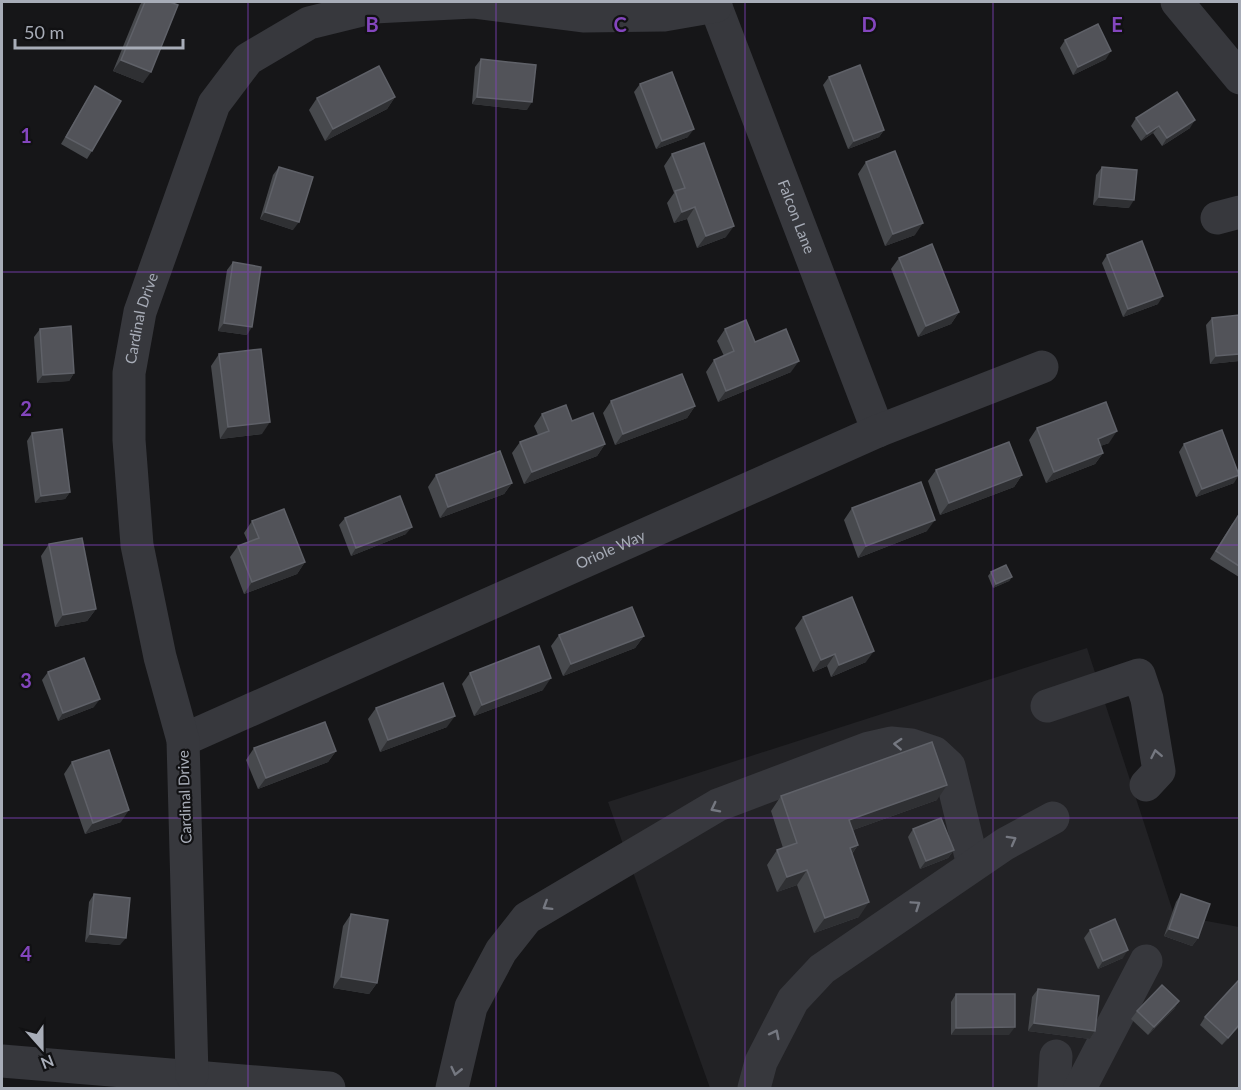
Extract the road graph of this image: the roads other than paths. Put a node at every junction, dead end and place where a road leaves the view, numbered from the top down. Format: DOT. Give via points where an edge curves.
graph roads {
  1 [pos="1177,2"];
  2 [pos="715,4"];
  3 [pos="1239,78"];
  4 [pos="1042,367"];
  5 [pos="878,431"];
  6 [pos="1047,706"];
  7 [pos="183,740"];
  8 [pos="1146,785"];
  9 [pos="1053,818"];
  10 [pos="973,865"];
  11 [pos="1146,960"];
  12 [pos="1056,1056"];
  13 [pos="2,1061"];
  14 [pos="192,1075"];
  15 [pos="329,1089"];
  16 [pos="452,1089"];
  17 [pos="754,1089"];
  18 [pos="1054,1089"];
  19 [pos="1080,1089"];
  1 -- 3 [label="street"];
  2 -- 5 [label="street, Falcon Lane"];
  2 -- 7 [label="street, Cardinal Drive" via="664,15 595,16 473,2 374,7 309,23 248,59 214,104 140,312 129,373 136,545"];
  4 -- 5 [label="street, Oriole Way"];
  5 -- 7 [label="street, Oriole Way"];
  8 -- 6 [label="street, one-way" via="1159,771 1139,675"];
  7 -- 14 [label="street, Cardinal Drive"];
  10 -- 9 [label="street, one-way"];
  10 -- 16 [label="street, one-way" via="950,766 935,753 911,745 891,743 869,748 718,806 527,918 501,951 471,1007"];
  17 -- 10 [label="street, one-way" via="761,1062 793,1000 822,969"];
  11 -- 19 [label="street"];
  12 -- 18 [label="street"];
  13 -- 14 [label="street"];
  14 -- 15 [label="street"];
}
